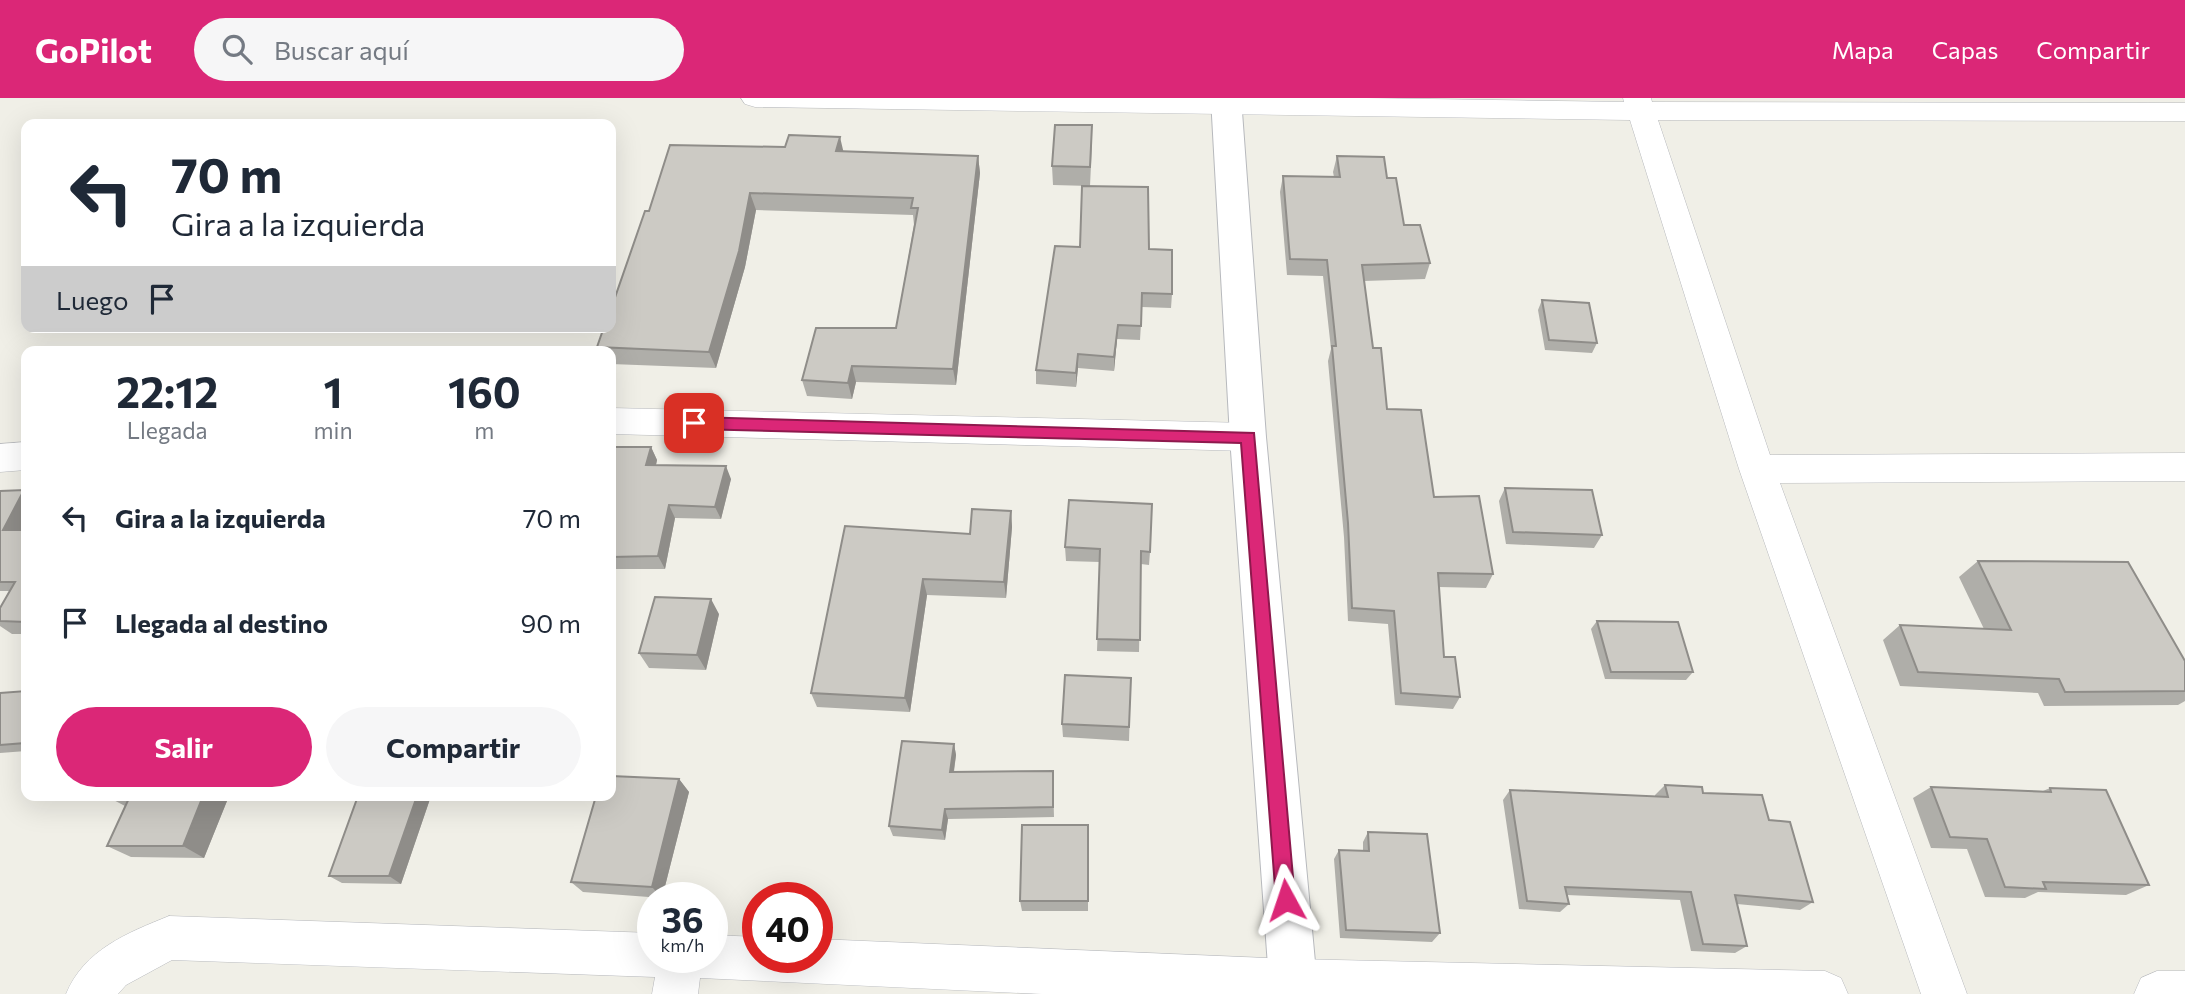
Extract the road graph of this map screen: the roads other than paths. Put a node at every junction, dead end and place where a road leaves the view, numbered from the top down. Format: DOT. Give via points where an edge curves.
graph roads {
  1 [pos="755,98"];
  2 [pos="1226,102"];
  3 [pos="1639,105"];
  4 [pos="2185,113"];
  5 [pos="616,421"];
  6 [pos="1248,437"];
  7 [pos="21,456"];
  8 [pos="0,458"];
  9 [pos="2185,467"];
  10 [pos="1757,468"];
  11 [pos="637,954"];
  12 [pos="728,958"];
  13 [pos="678,973"];
  14 [pos="1293,988"];
  15 [pos="89,994"];
  16 [pos="675,994"];
  17 [pos="1825,994"];
  18 [pos="1944,994"];
  19 [pos="2157,994"];
  20 [pos="2185,994"];
  1 -- 2 [label="street"];
  2 -- 3 [label="street"];
  2 -- 6 [label="street"];
  3 -- 4 [label="street"];
  3 -- 10 [label="street"];
  5 -- 6 [label="street"];
  6 -- 14 [label="street"];
  7 -- 8 [label="street"];
  9 -- 10 [label="street"];
  10 -- 18 [label="street"];
  11 -- 15 [label="street" via="169,938 110,970"];
  12 -- 14 [label="street"];
  13 -- 16 [label="street"];
  14 -- 17 [label="street"];
  19 -- 20 [label="street"];
}
